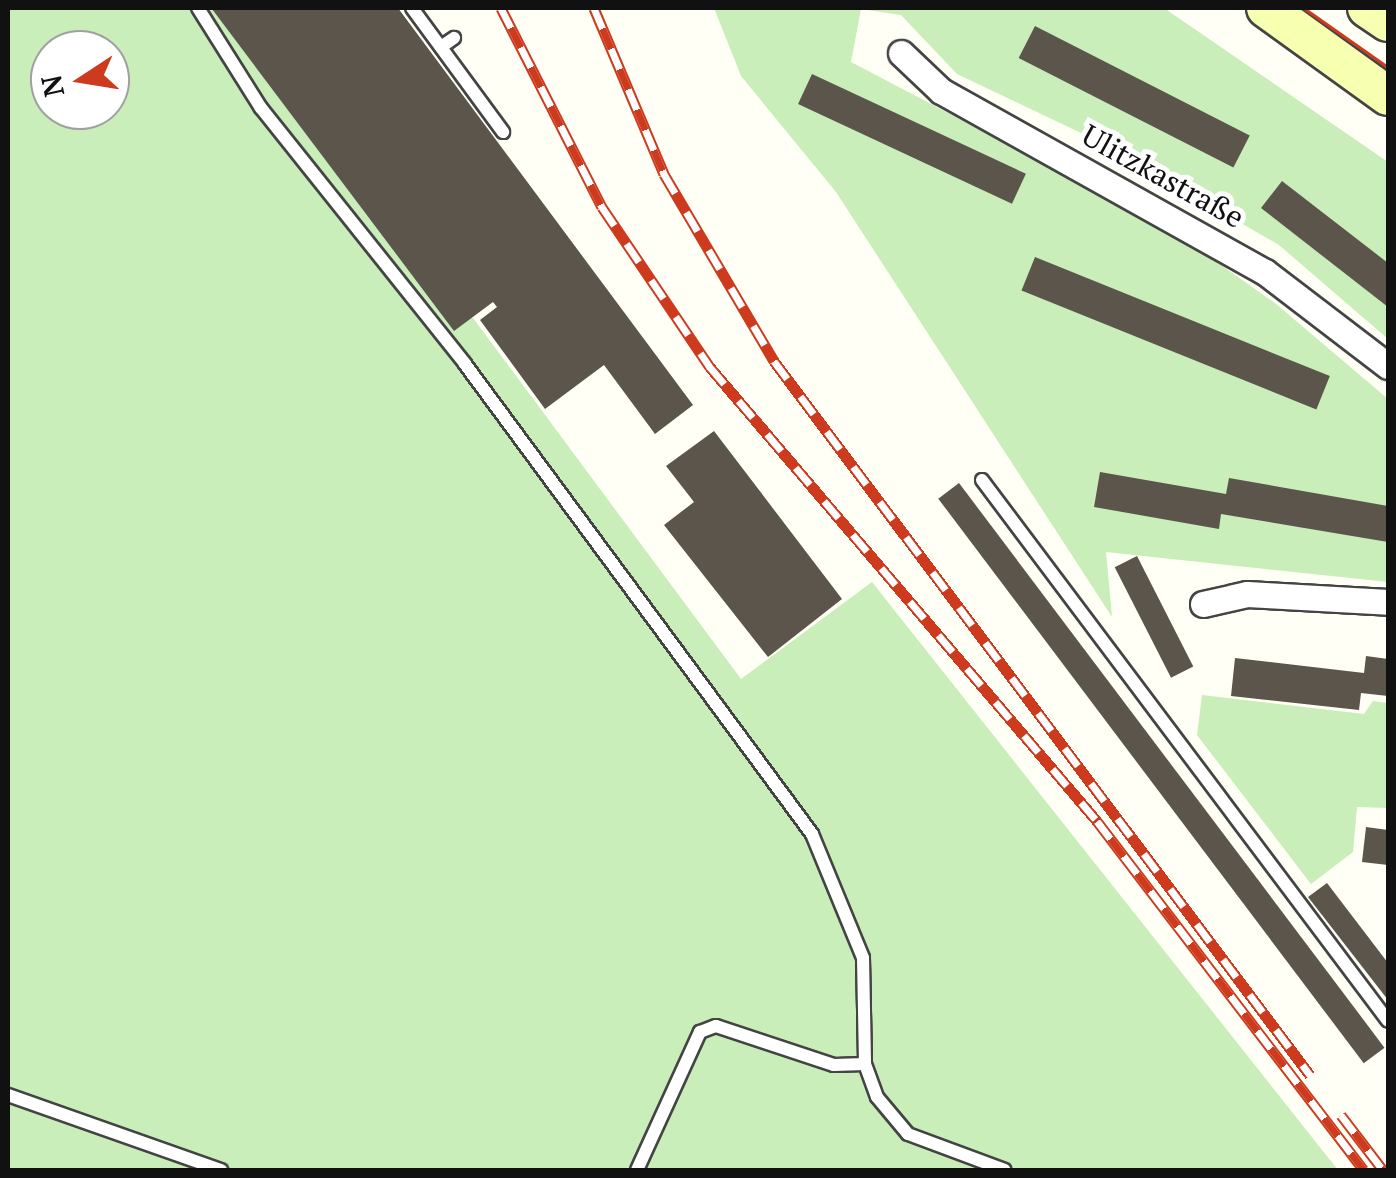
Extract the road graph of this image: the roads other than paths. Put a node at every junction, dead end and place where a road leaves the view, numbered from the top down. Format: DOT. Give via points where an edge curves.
graph roads {
  1 [pos="198,8"];
  2 [pos="412,8"];
  3 [pos="1266,8"];
  4 [pos="1367,8"];
  5 [pos="1388,22"];
  6 [pos="454,38"];
  7 [pos="441,47"];
  8 [pos="900,53"];
  9 [pos="1388,96"];
  10 [pos="503,132"];
  11 [pos="1388,366"];
  12 [pos="982,480"];
  13 [pos="1388,602"];
  14 [pos="1202,604"];
  15 [pos="1388,1021"];
  16 [pos="865,1064"];
  17 [pos="8,1094"];
  18 [pos="221,1170"];
  19 [pos="636,1170"];
  20 [pos="1006,1170"];
  1 -- 16 [label="lane" via="261,108 465,364 616,577 720,703 812,834 863,958"];
  2 -- 7 [label="lane"];
  3 -- 9 [label="main road"];
  4 -- 5 [label="main road"];
  6 -- 7 [label="lane"];
  7 -- 10 [label="lane"];
  8 -- 11 [label="street, Ulitzkastraße" via="941,91 1266,272"];
  12 -- 15 [label="lane"];
  13 -- 14 [label="street" via="1248,594"];
  16 -- 19 [label="lane" via="834,1065 716,1026 700,1032"];
  16 -- 20 [label="lane" via="876,1097 908,1134"];
  17 -- 18 [label="lane"];
}
